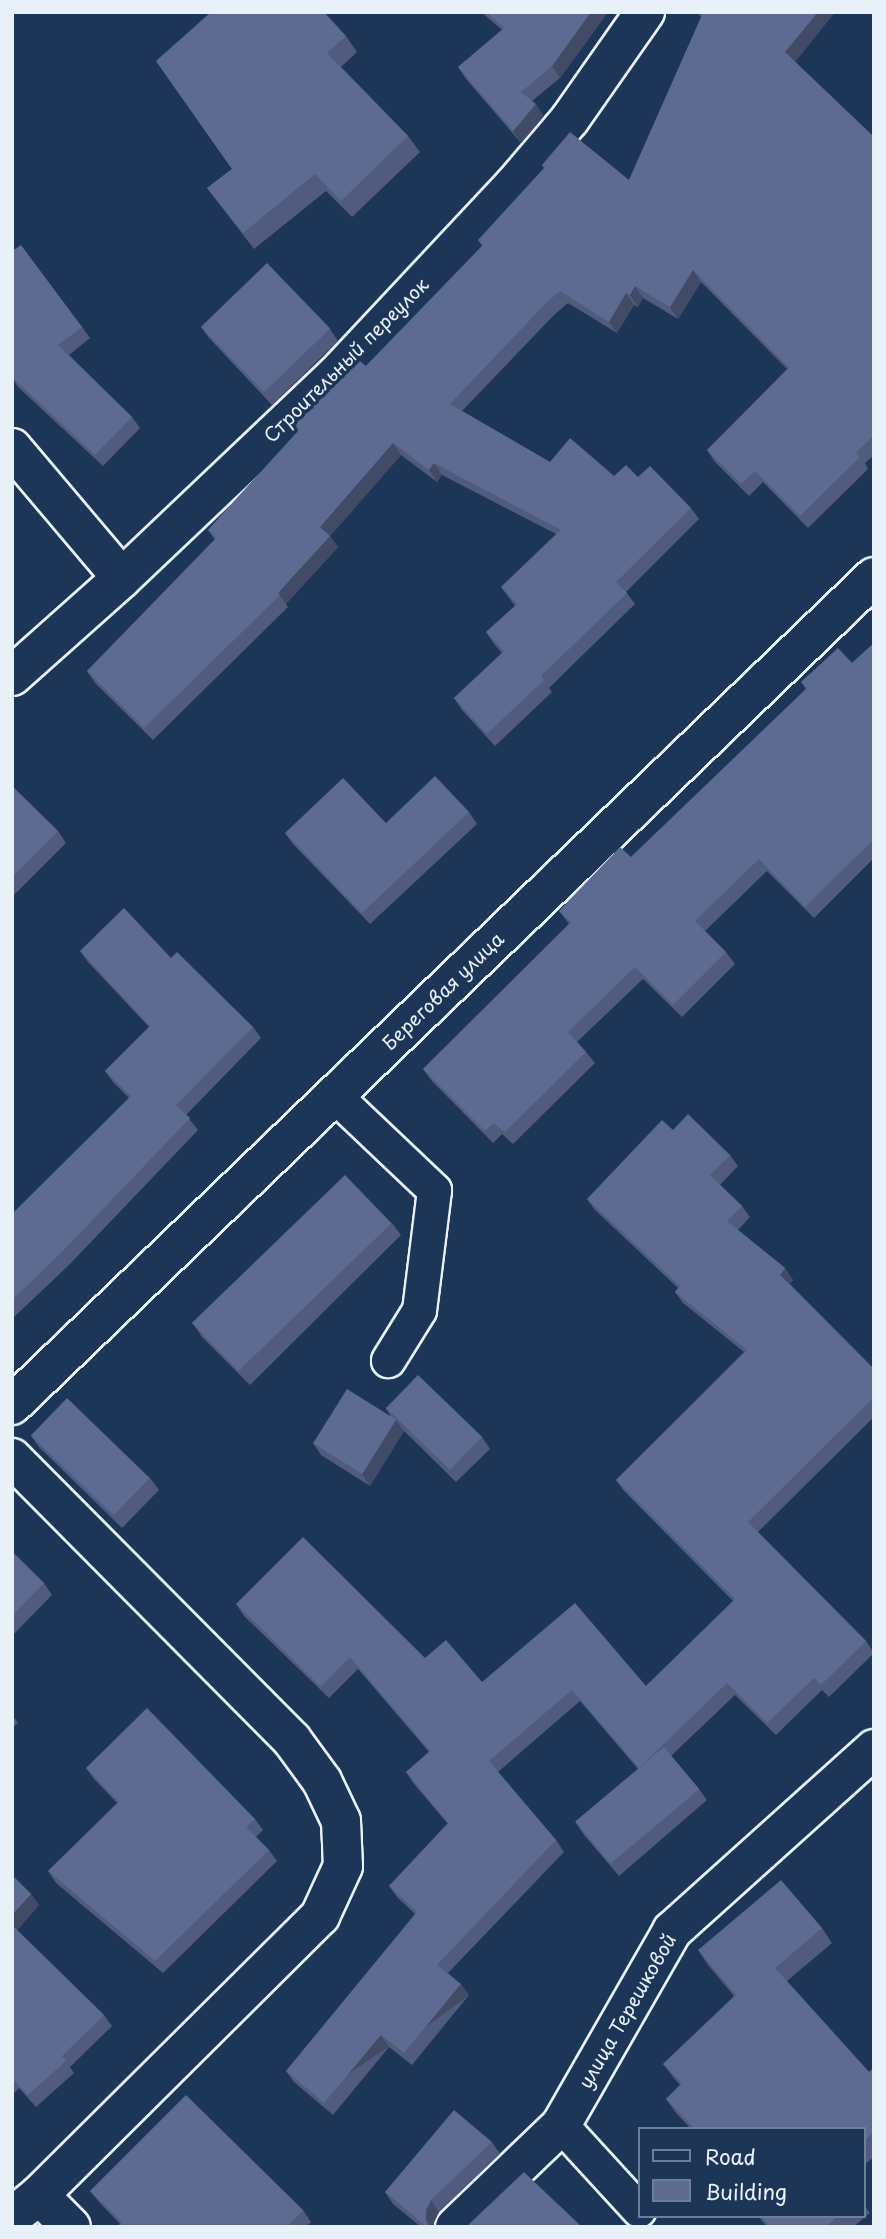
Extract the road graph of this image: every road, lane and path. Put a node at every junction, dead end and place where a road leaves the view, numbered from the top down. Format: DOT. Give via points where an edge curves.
graph roads {
  1 [pos="645,12"];
  2 [pos="12,448"];
  3 [pos="874,577"];
  4 [pos="122,578"];
  5 [pos="12,676"];
  6 [pos="334,1095"];
  7 [pos="388,1360"];
  8 [pos="12,1405"];
  9 [pos="12,1458"];
  10 [pos="874,1749"];
  11 [pos="561,2125"];
  12 [pos="25,2206"];
  13 [pos="638,2209"];
  14 [pos="71,2227"];
  15 [pos="455,2227"];
  1 -- 4 [label="street, Строительный переулок" via="570,119 513,186 336,375"];
  2 -- 4 [label="street"];
  3 -- 6 [label="street, Береговая улица"];
  4 -- 5 [label="street, Строительный переулок"];
  6 -- 7 [label="lane" via="434,1190 419,1310"];
  6 -- 8 [label="street, Береговая улица"];
  9 -- 12 [label="street" via="292,1740 322,1781 341,1821 343,1866 320,1916"];
  10 -- 11 [label="street, улица Терешковой" via="671,1931"];
  11 -- 13 [label="lane"];
  11 -- 15 [label="street, улица Терешковой"];
  12 -- 14 [label="street"];
}
